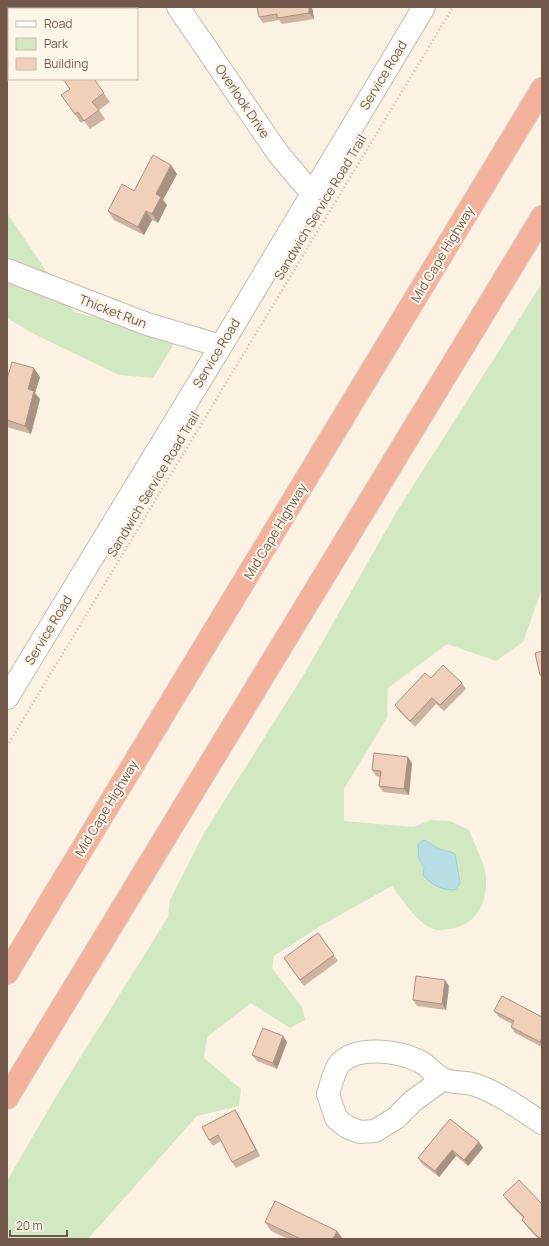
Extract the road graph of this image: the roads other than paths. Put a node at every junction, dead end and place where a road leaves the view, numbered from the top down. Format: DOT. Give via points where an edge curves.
graph roads {
  1 [pos="178,7"];
  2 [pos="424,7"];
  3 [pos="542,89"];
  4 [pos="313,192"];
  5 [pos="542,217"];
  6 [pos="7,270"];
  7 [pos="221,346"];
  8 [pos="7,698"];
  9 [pos="7,973"];
  10 [pos="443,1079"];
  11 [pos="7,1098"];
  12 [pos="542,1123"];
  1 -- 4 [label="street, Overlook Drive" via="277,152"];
  2 -- 4 [label="street, Service Road"];
  3 -- 9 [label="highway, Mid Cape Highway"];
  4 -- 7 [label="street, Service Road"];
  5 -- 11 [label="highway"];
  6 -- 7 [label="street, Thicket Run" via="147,324"];
  7 -- 8 [label="street, Service Road"];
  10 -- 10 [label="street" via="413,1101 396,1118 375,1131 360,1132 347,1127 336,1118 328,1094 339,1064 349,1057 365,1053 398,1053 420,1061"];
  10 -- 12 [label="street" via="475,1084"];
}
